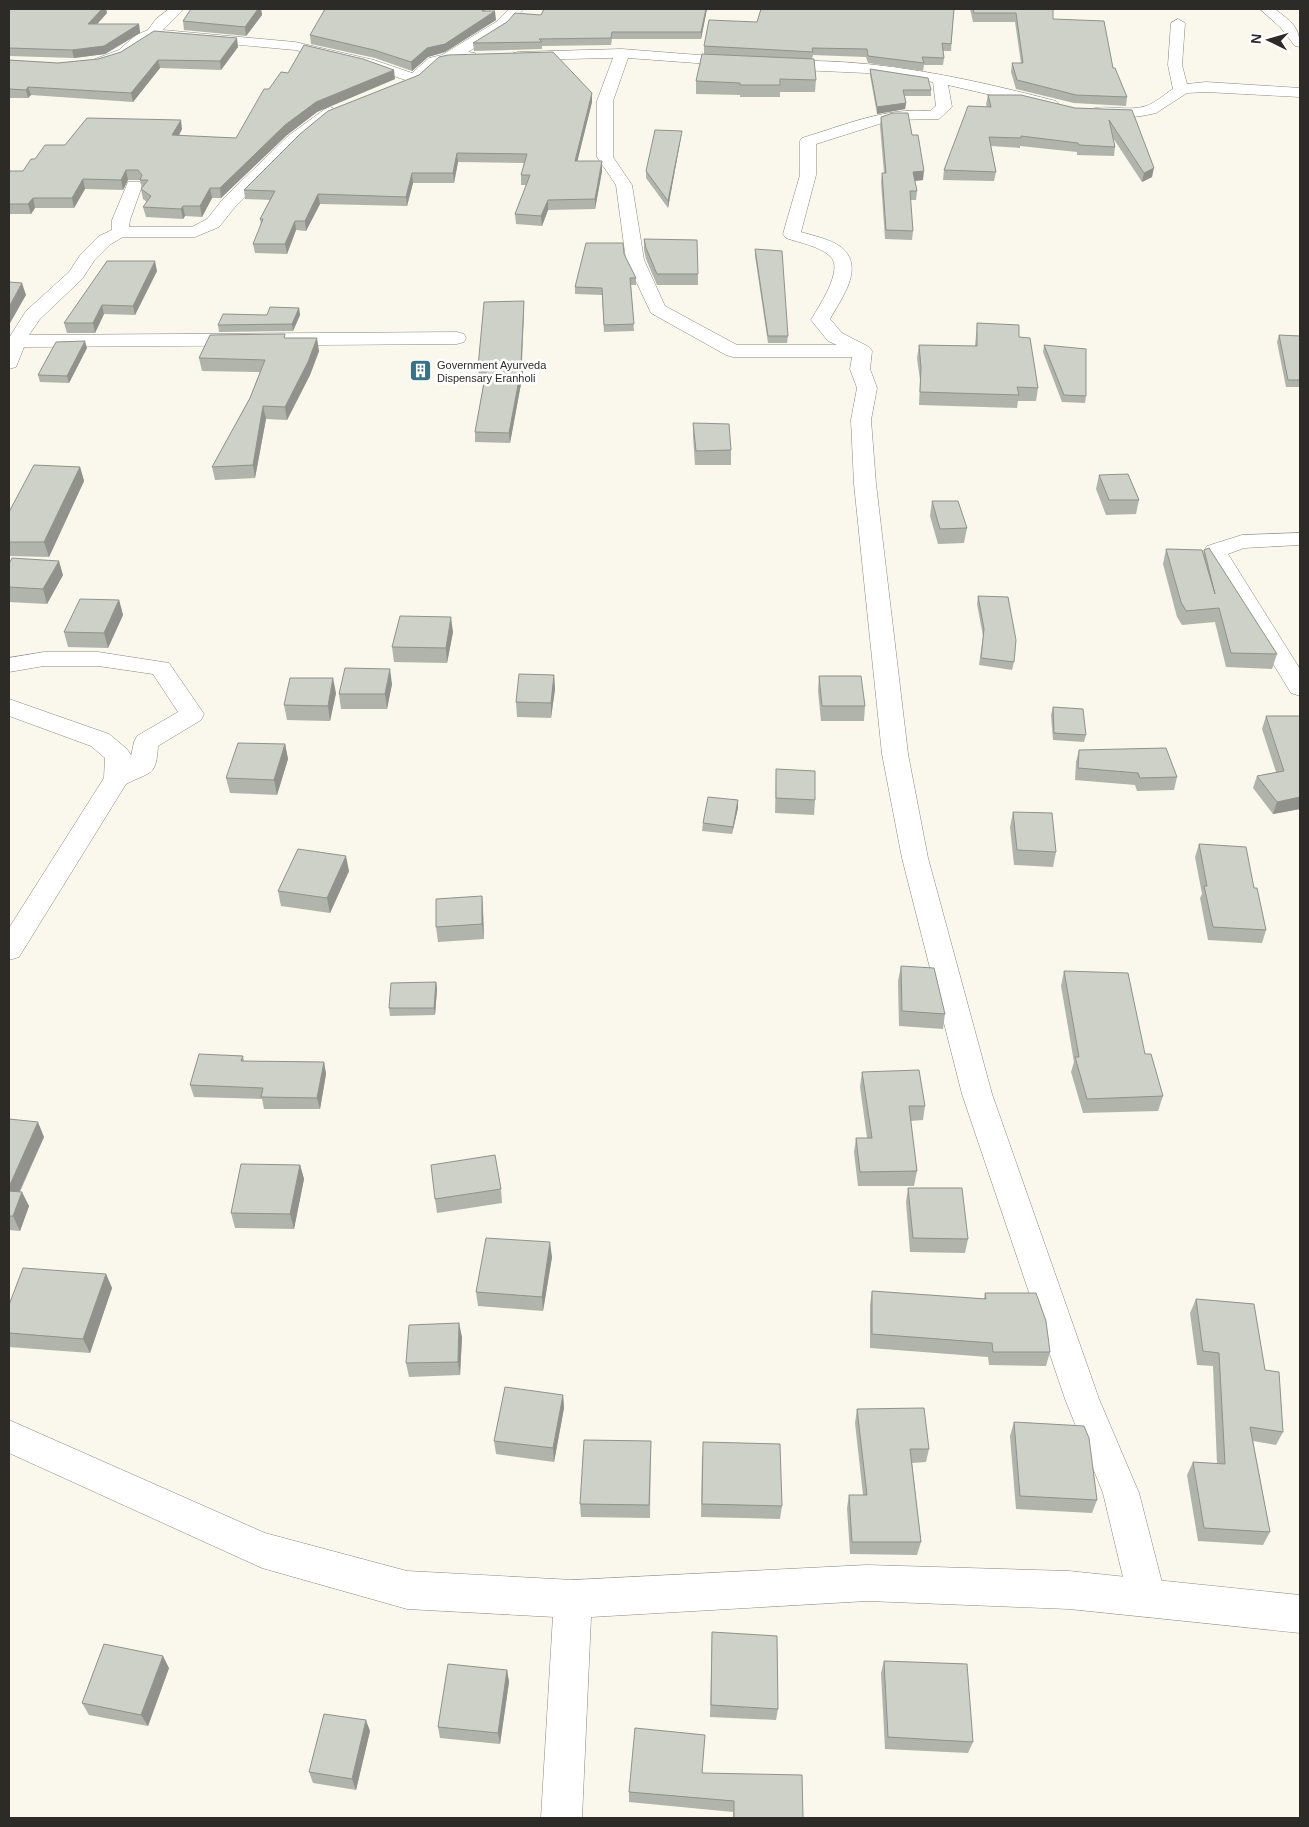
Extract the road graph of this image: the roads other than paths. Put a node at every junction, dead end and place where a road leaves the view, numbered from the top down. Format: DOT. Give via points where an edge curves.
graph roads {
  1 [pos="177,9"];
  2 [pos="517,9"];
  3 [pos="1267,9"];
  4 [pos="1178,23"];
  5 [pos="153,33"];
  6 [pos="1300,43"];
  7 [pos="622,53"];
  8 [pos="484,56"];
  9 [pos="503,56"];
  10 [pos="448,58"];
  11 [pos="89,64"];
  12 [pos="414,79"];
  13 [pos="940,80"];
  14 [pos="391,88"];
  15 [pos="1183,89"];
  16 [pos="1300,93"];
  17 [pos="344,106"];
  18 [pos="1065,107"];
  19 [pos="1083,110"];
  20 [pos="134,186"];
  21 [pos="120,232"];
  22 [pos="457,338"];
  23 [pos="16,341"];
  24 [pos="862,351"];
  25 [pos="9,363"];
  26 [pos="1300,539"];
  27 [pos="9,666"];
  28 [pos="1300,688"];
  29 [pos="9,707"];
  30 [pos="117,778"];
  31 [pos="9,950"];
  32 [pos="9,1436"];
  33 [pos="1147,1598"];
  34 [pos="573,1599"];
  35 [pos="1300,1614"];
  36 [pos="561,1818"];
  1 -- 5 [label="street"];
  2 -- 10 [label="street" via="502,25"];
  3 -- 6 [label="street"];
  4 -- 15 [label="street" via="1174,65"];
  5 -- 11 [label="street" via="140,37 127,51 111,59"];
  5 -- 12 [label="street" via="295,46 369,63"];
  7 -- 9 [label="street"];
  7 -- 13 [label="street" via="756,64 840,66"];
  7 -- 24 [label="street" via="605,102 605,157 624,185 635,260 657,309 733,351"];
  8 -- 10 [label="street"];
  10 -- 12 [label="street" via="434,61"];
  12 -- 14 [label="street"];
  13 -- 18 [label="street"];
  13 -- 24 [label="street" via="944,107 934,116 890,116 808,141 808,175 792,234 836,251 843,260 844,278 820,320 835,336"];
  15 -- 16 [label="street" via="1206,87"];
  15 -- 19 [label="street" via="1151,110 1126,113"];
  17 -- 21 [label="street" via="323,116 294,139 213,223 195,232"];
  20 -- 21 [label="street" via="121,220"];
  21 -- 23 [label="street" via="105,240 87,258 69,282 33,315"];
  22 -- 23 [label="street"];
  23 -- 25 [label="street"];
  24 -- 33 [label="street" via="860,370 867,388 861,420 864,484 895,754 915,858 977,1094 1082,1399 1121,1493"];
  26 -- 28 [label="street" via="1242,542 1215,551"];
  27 -- 30 [label="street" via="44,659 98,659 161,668 192,714 146,742 144,765"];
  29 -- 30 [label="street" via="100,740 118,755"];
  30 -- 31 [label="street"];
  32 -- 34 [label="street" via="262,1550 408,1590"];
  33 -- 34 [label="street" via="1069,1590 867,1583"];
  33 -- 35 [label="street"];
  34 -- 36 [label="street"];
}
